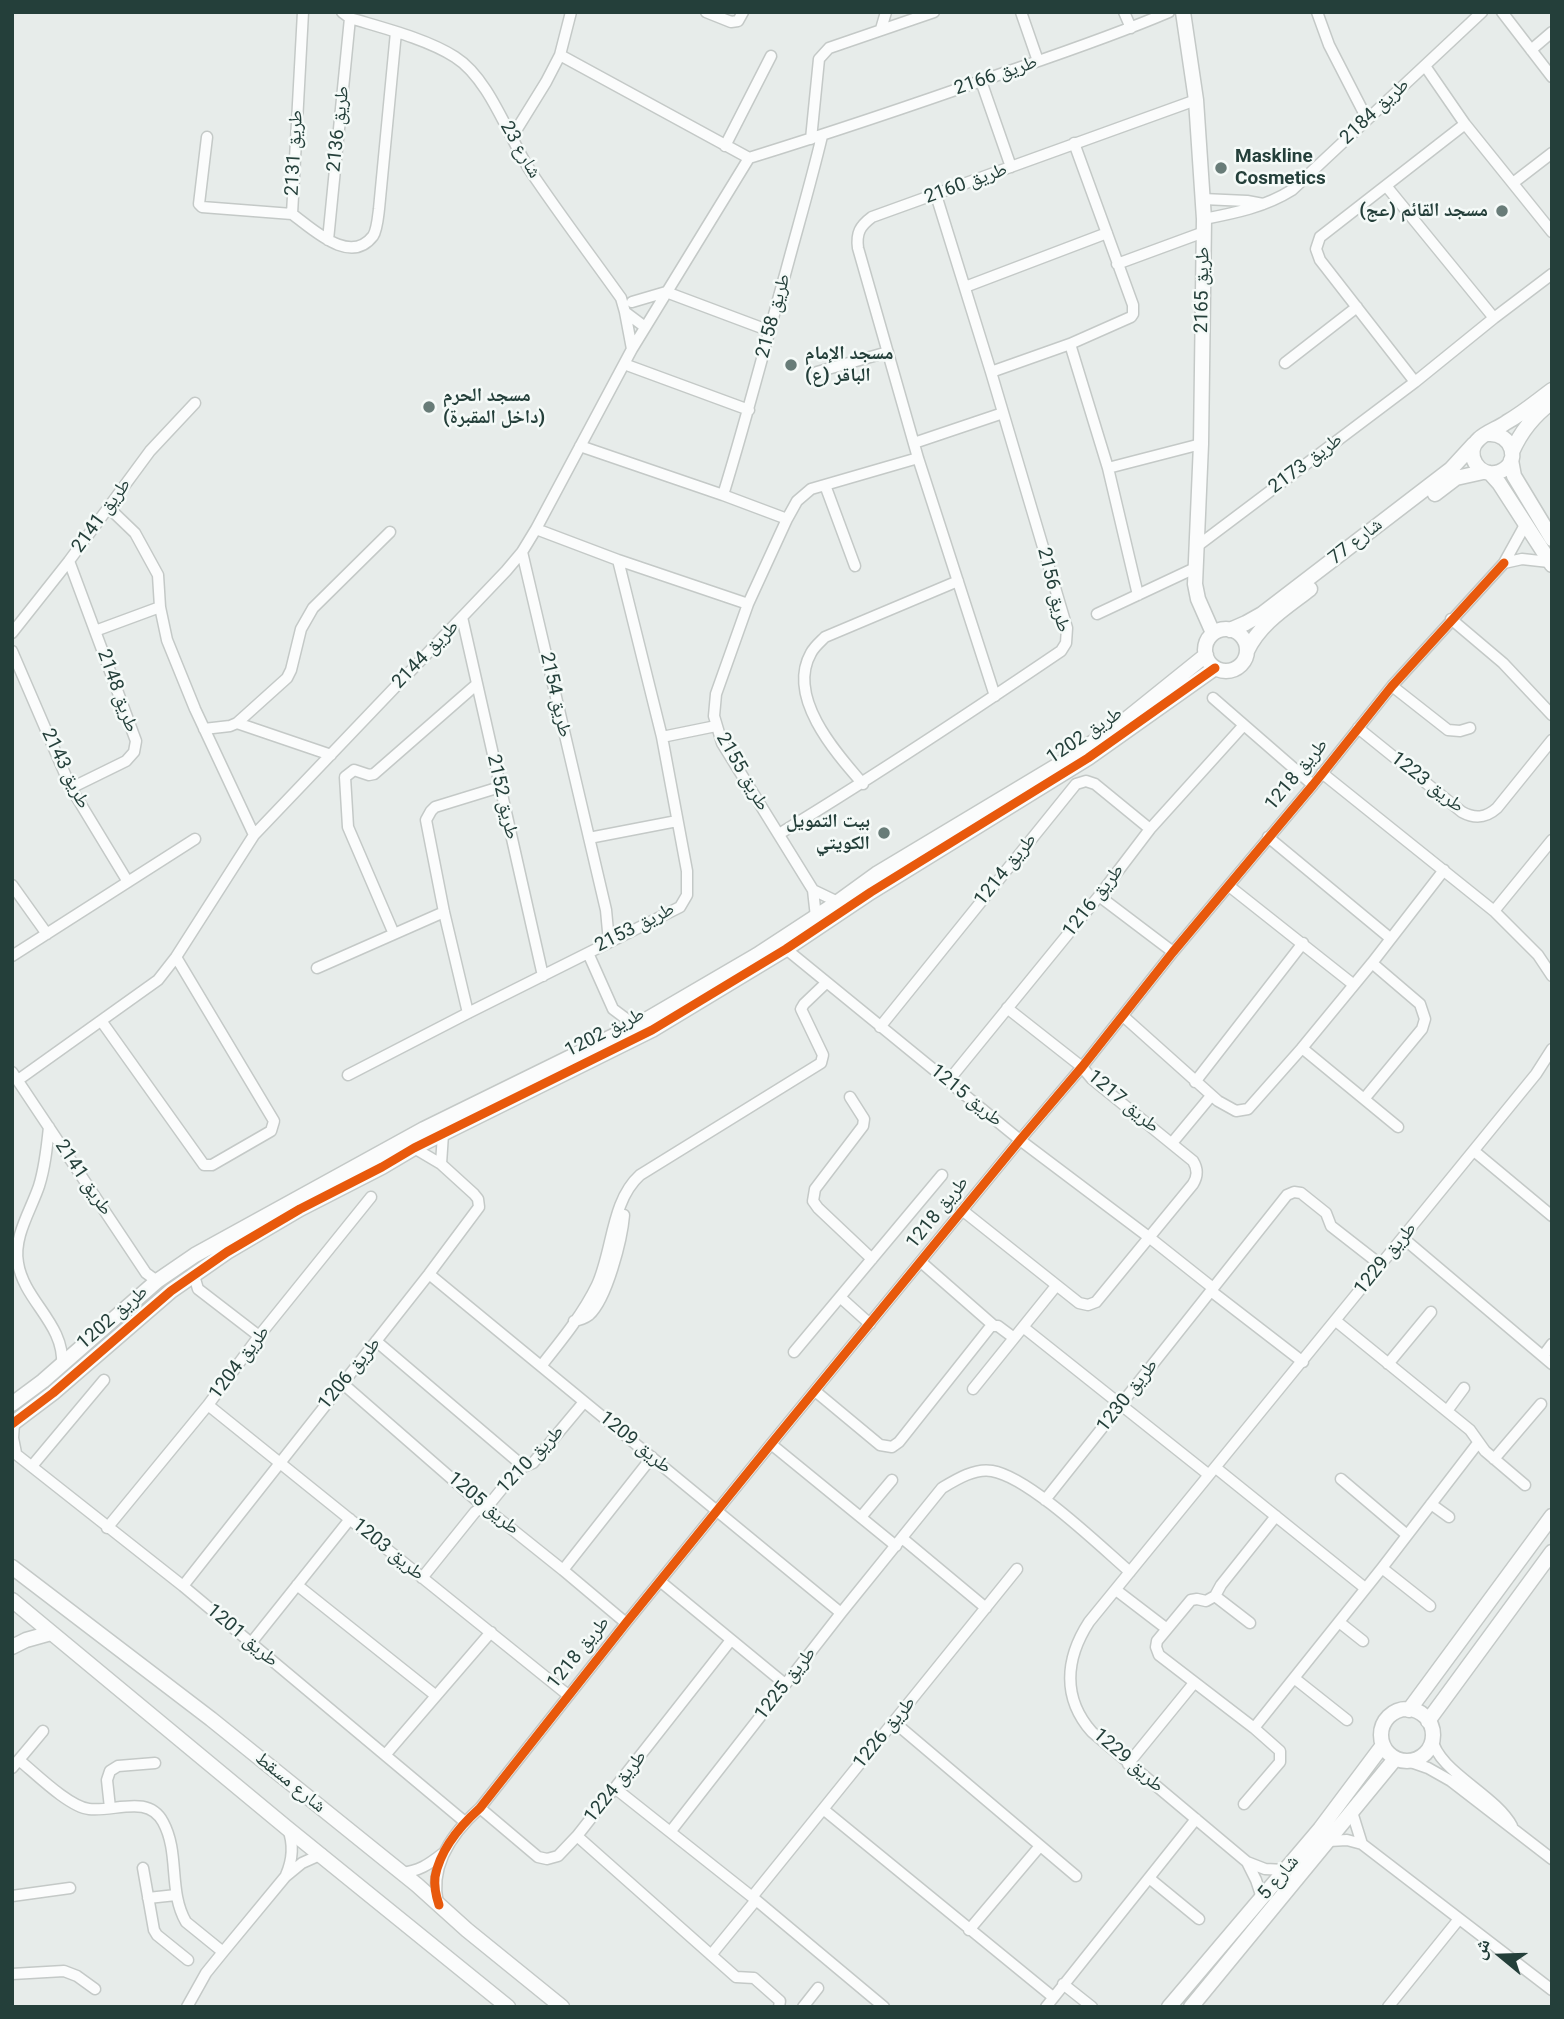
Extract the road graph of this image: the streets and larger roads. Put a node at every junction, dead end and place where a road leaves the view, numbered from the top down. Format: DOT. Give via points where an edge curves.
graph roads {
  1 [pos="303,12"];
  2 [pos="571,12"];
  3 [pos="706,12"];
  4 [pos="743,12"];
  5 [pos="886,12"];
  6 [pos="933,12"];
  7 [pos="1020,12"];
  8 [pos="1124,12"];
  9 [pos="1170,12"];
  10 [pos="1184,12"];
  11 [pos="1317,12"];
  12 [pos="1482,12"];
  13 [pos="1502,12"];
  14 [pos="346,15"];
  15 [pos="881,29"];
  16 [pos="1131,29"];
  17 [pos="396,32"];
  18 [pos="1552,32"];
  19 [pos="1531,50"];
  20 [pos="560,55"];
  21 [pos="771,55"];
  22 [pos="1038,61"];
  23 [pos="1425,66"];
  24 [pos="1552,77"];
  25 [pos="981,81"];
  26 [pos="1196,100"];
  27 [pos="1367,119"];
  28 [pos="1465,124"];
  29 [pos="207,136"];
  30 [pos="512,137"];
  31 [pos="816,137"];
  32 [pos="1074,143"];
  33 [pos="724,146"];
  34 [pos="1552,153"];
  35 [pos="749,159"];
  36 [pos="1011,167"];
  37 [pos="1514,183"];
  38 [pos="1387,187"];
  39 [pos="936,195"];
  40 [pos="1203,199"];
  41 [pos="1263,204"];
  42 [pos="292,214"];
  43 [pos="1204,226"];
  44 [pos="1107,233"];
  45 [pos="1552,233"];
  46 [pos="328,240"];
  47 [pos="1117,264"];
  48 [pos="1552,274"];
  49 [pos="965,287"];
  50 [pos="666,292"];
  51 [pos="626,304"];
  52 [pos="1357,307"];
  53 [pos="651,317"];
  54 [pos="1494,318"];
  55 [pos="645,327"];
  56 [pos="770,331"];
  57 [pos="1070,344"];
  58 [pos="632,349"];
  59 [pos="888,352"];
  60 [pos="1285,363"];
  61 [pos="624,364"];
  62 [pos="817,372"];
  63 [pos="991,372"];
  64 [pos="1415,382"];
  65 [pos="1552,390"];
  66 [pos="1552,402"];
  67 [pos="195,404"];
  68 [pos="749,410"];
  69 [pos="1003,413"];
  70 [pos="1488,434"];
  71 [pos="914,443"];
  72 [pos="1201,444"];
  73 [pos="1474,444"];
  74 [pos="580,446"];
  75 [pos="1512,456"];
  76 [pos="918,458"];
  77 [pos="1108,468"];
  78 [pos="1487,472"];
  79 [pos="825,485"];
  80 [pos="723,495"];
  81 [pos="109,508"];
  82 [pos="787,519"];
  83 [pos="1525,525"];
  84 [pos="536,528"];
  85 [pos="390,532"];
  86 [pos="1552,539"];
  87 [pos="1196,547"];
  88 [pos="522,552"];
  89 [pos="618,560"];
  90 [pos="69,561"];
  91 [pos="1504,563"];
  92 [pos="1550,564"];
  93 [pos="855,566"];
  94 [pos="1195,568"];
  95 [pos="958,581"];
  96 [pos="1138,595"];
  97 [pos="748,604"];
  98 [pos="160,607"];
  99 [pos="1097,614"];
  100 [pos="462,617"];
  101 [pos="1451,619"];
  102 [pos="1230,629"];
  103 [pos="95,631"];
  104 [pos="12,632"];
  105 [pos="1213,634"];
  106 [pos="12,651"];
  107 [pos="1247,651"];
  108 [pos="1206,655"];
  109 [pos="1215,668"];
  110 [pos="477,684"];
  111 [pos="1392,686"];
  112 [pos="995,696"];
  113 [pos="1213,698"];
  114 [pos="1552,715"];
  115 [pos="237,723"];
  116 [pos="716,726"];
  117 [pos="1243,726"];
  118 [pos="1470,728"];
  119 [pos="204,729"];
  120 [pos="1358,729"];
  121 [pos="662,737"];
  122 [pos="1552,740"];
  123 [pos="331,755"];
  124 [pos="1322,773"];
  125 [pos="863,784"];
  126 [pos="1313,785"];
  127 [pos="71,788"];
  128 [pos="500,788"];
  129 [pos="677,821"];
  130 [pos="1150,830"];
  131 [pos="779,834"];
  132 [pos="254,835"];
  133 [pos="1268,837"];
  134 [pos="589,838"];
  135 [pos="195,839"];
  136 [pos="1552,839"];
  137 [pos="1444,870"];
  138 [pos="128,882"];
  139 [pos="12,885"];
  140 [pos="1229,886"];
  141 [pos="813,890"];
  142 [pos="1099,896"];
  143 [pos="838,902"];
  144 [pos="1494,911"];
  145 [pos="444,912"];
  146 [pos="816,917"];
  147 [pos="47,934"];
  148 [pos="394,934"];
  149 [pos="1390,938"];
  150 [pos="609,942"];
  151 [pos="1303,943"];
  152 [pos="786,949"];
  153 [pos="1173,952"];
  154 [pos="587,953"];
  155 [pos="12,956"];
  156 [pos="176,957"];
  157 [pos="1372,963"];
  158 [pos="317,968"];
  159 [pos="543,976"];
  160 [pos="1552,976"];
  161 [pos="826,983"];
  162 [pos="1354,985"];
  163 [pos="1007,1008"];
  164 [pos="468,1013"];
  165 [pos="1123,1016"];
  166 [pos="629,1021"];
  167 [pos="102,1022"];
  168 [pos="880,1027"];
  169 [pos="1302,1048"];
  170 [pos="1552,1049"];
  171 [pos="1082,1067"];
  172 [pos="348,1075"];
  173 [pos="15,1076"];
  174 [pos="949,1080"];
  175 [pos="1195,1082"];
  176 [pos="1211,1096"];
  177 [pos="850,1097"];
  178 [pos="1364,1099"];
  179 [pos="49,1127"];
  180 [pos="1398,1127"];
  181 [pos="443,1134"];
  182 [pos="1020,1140"];
  183 [pos="1172,1143"];
  184 [pos="414,1148"];
  185 [pos="1474,1151"];
  186 [pos="441,1164"];
  187 [pos="942,1175"];
  188 [pos="370,1197"];
  189 [pos="962,1210"];
  190 [pos="1552,1216"];
  191 [pos="1150,1238"];
  192 [pos="1403,1238"];
  193 [pos="14,1253"];
  194 [pos="872,1259"];
  195 [pos="921,1262"];
  196 [pos="1381,1265"];
  197 [pos="197,1273"];
  198 [pos="429,1274"];
  199 [pos="157,1281"];
  200 [pos="1056,1286"];
  201 [pos="1212,1289"];
  202 [pos="840,1297"];
  203 [pos="1431,1312"];
  204 [pos="1336,1321"];
  205 [pos="870,1324"];
  206 [pos="993,1325"];
  207 [pos="1023,1327"];
  208 [pos="58,1335"];
  209 [pos="259,1336"];
  210 [pos="1014,1338"];
  211 [pos="376,1340"];
  212 [pos="1552,1344"];
  213 [pos="80,1349"];
  214 [pos="794,1352"];
  215 [pos="1547,1360"];
  216 [pos="1303,1362"];
  217 [pos="1388,1364"];
  218 [pos="62,1365"];
  219 [pos="541,1366"];
  220 [pos="104,1380"];
  221 [pos="342,1383"];
  222 [pos="1464,1388"];
  223 [pos="973,1389"];
  224 [pos="815,1391"];
  225 [pos="53,1393"];
  226 [pos="584,1402"];
  227 [pos="12,1404"];
  228 [pos="1122,1404"];
  229 [pos="1541,1404"];
  230 [pos="208,1405"];
  231 [pos="1447,1411"];
  232 [pos="13,1424"];
  233 [pos="1478,1443"];
  234 [pos="771,1444"];
  235 [pos="14,1452"];
  236 [pos="652,1457"];
  237 [pos="1494,1459"];
  238 [pos="279,1462"];
  239 [pos="32,1466"];
  240 [pos="523,1466"];
  241 [pos="1212,1471"];
  242 [pos="1341,1479"];
  243 [pos="892,1480"];
  244 [pos="1525,1485"];
  245 [pos="1045,1500"];
  246 [pos="1431,1504"];
  247 [pos="483,1506"];
  248 [pos="718,1511"];
  249 [pos="1276,1516"];
  250 [pos="1552,1516"];
  251 [pos="861,1517"];
  252 [pos="1449,1517"];
  253 [pos="350,1519"];
  254 [pos="107,1528"];
  255 [pos="1407,1535"];
  256 [pos="899,1542"];
  257 [pos="1552,1552"];
  258 [pos="12,1567"];
  259 [pos="1382,1568"];
  260 [pos="1017,1569"];
  261 [pos="563,1570"];
  262 [pos="1130,1572"];
  263 [pos="422,1578"];
  264 [pos="661,1582"];
  265 [pos="297,1585"];
  266 [pos="183,1586"];
  267 [pos="1366,1588"];
  268 [pos="1116,1590"];
  269 [pos="1215,1596"];
  270 [pos="12,1600"];
  271 [pos="1430,1606"];
  272 [pos="986,1608"];
  273 [pos="841,1613"];
  274 [pos="1339,1622"];
  275 [pos="626,1623"];
  276 [pos="1250,1623"];
  277 [pos="1167,1629"];
  278 [pos="491,1632"];
  279 [pos="51,1633"];
  280 [pos="731,1640"];
  281 [pos="1363,1641"];
  282 [pos="251,1643"];
  283 [pos="12,1647"];
  284 [pos="1294,1678"];
  285 [pos="1194,1683"];
  286 [pos="785,1684"];
  287 [pos="435,1695"];
  288 [pos="568,1695"];
  289 [pos="1409,1710"];
  290 [pos="1347,1720"];
  291 [pos="1428,1721"];
  292 [pos="894,1722"];
  293 [pos="1254,1728"];
  294 [pos="43,1731"];
  295 [pos="1432,1738"];
  296 [pos="1383,1745"];
  297 [pos="386,1754"];
  298 [pos="1401,1760"];
  299 [pos="16,1763"];
  300 [pos="155,1763"];
  301 [pos="1128,1764"];
  302 [pos="616,1789"];
  303 [pos="1244,1804"];
  304 [pos="110,1808"];
  305 [pos="480,1808"];
  306 [pos="824,1809"];
  307 [pos="1352,1812"];
  308 [pos="1196,1819"];
  309 [pos="465,1822"];
  310 [pos="287,1828"];
  311 [pos="1513,1829"];
  312 [pos="671,1831"];
  313 [pos="577,1836"];
  314 [pos="1329,1841"];
  315 [pos="1362,1844"];
  316 [pos="1040,1846"];
  317 [pos="444,1852"];
  318 [pos="322,1854"];
  319 [pos="1552,1859"];
  320 [pos="1247,1861"];
  321 [pos="143,1868"];
  322 [pos="1285,1870"];
  323 [pos="401,1873"];
  324 [pos="1076,1876"];
  325 [pos="285,1877"];
  326 [pos="1149,1878"];
  327 [pos="70,1888"];
  328 [pos="176,1895"];
  329 [pos="12,1896"];
  330 [pos="148,1898"];
  331 [pos="754,1898"];
  332 [pos="1262,1898"];
  333 [pos="439,1905"];
  334 [pos="1199,1919"];
  335 [pos="1460,1919"];
  336 [pos="969,1930"];
  337 [pos="223,1952"];
  338 [pos="711,1955"];
  339 [pos="188,1960"];
  340 [pos="12,1974"];
  341 [pos="1063,1984"];
  342 [pos="818,1988"];
  343 [pos="95,1989"];
  344 [pos="1552,1990"];
  345 [pos="1049,2002"];
  346 [pos="783,2006"];
  347 [pos="1391,2006"];
  348 [pos="187,2007"];
  349 [pos="508,2007"];
  350 [pos="562,2007"];
  351 [pos="803,2007"];
  352 [pos="884,2007"];
  353 [pos="1092,2007"];
  354 [pos="1169,2007"];
  355 [pos="1191,2007"];
  1 -- 42 [label="street, طريق 2131"];
  2 -- 20 [label="street"];
  3 -- 4 [label="street" via="731,22"];
  5 -- 15 [label="street"];
  6 -- 15 [label="street"];
  7 -- 22 [label="street"];
  8 -- 16 [label="street"];
  9 -- 16 [label="street, طريق 2166"];
  10 -- 26 [label="street, طريق 2165"];
  11 -- 27 [label="street"];
  12 -- 23 [label="street, طريق 2184"];
  13 -- 19 [label="street"];
  14 -- 17 [label="street, شارع 23"];
  14 -- 46 [label="street, طريق 2136"];
  15 -- 31 [label="street, طريق 2158" via="822,53"];
  16 -- 22 [label="street, طريق 2166"];
  17 -- 30 [label="street, شارع 23" via="456,57 482,86"];
  17 -- 46 [label="street" via="374,234 353,247"];
  18 -- 19 [label="street"];
  19 -- 24 [label="street"];
  20 -- 30 [label="street"];
  20 -- 33 [label="street"];
  21 -- 33 [label="street"];
  22 -- 25 [label="street, طريق 2166"];
  23 -- 27 [label="street, طريق 2184"];
  23 -- 28 [label="street"];
  25 -- 31 [label="street, طريق 2166"];
  25 -- 36 [label="street"];
  26 -- 32 [label="street, طريق 2160"];
  26 -- 40 [label="street, طريق 2165"];
  27 -- 41 [label="street, طريق 2184" via="1301,183"];
  28 -- 37 [label="street"];
  28 -- 38 [label="street"];
  29 -- 42 [label="street, طريق 2131" via="202,207"];
  30 -- 51 [label="street, شارع 23" via="529,169"];
  31 -- 35 [label="street, طريق 2166"];
  31 -- 56 [label="street, طريق 2158" via="809,191"];
  32 -- 36 [label="street, طريق 2160"];
  32 -- 44 [label="street"];
  33 -- 35 [label="street"];
  34 -- 37 [label="street"];
  35 -- 50 [label="street, طريق 2144"];
  36 -- 39 [label="street, طريق 2160"];
  37 -- 45 [label="street"];
  38 -- 52 [label="street" via="1320,237 1316,249"];
  38 -- 54 [label="street"];
  39 -- 49 [label="street, طريق 2156"];
  39 -- 59 [label="street, طريق 2160" via="872,217 859,231 858,248"];
  40 -- 41 [label="street"];
  40 -- 43 [label="street, طريق 2165"];
  41 -- 43 [label="street, طريق 2184"];
  42 -- 46 [label="street"];
  43 -- 47 [label="street, طريق 2184"];
  43 -- 72 [label="street, طريق 2165"];
  44 -- 47 [label="street"];
  44 -- 49 [label="street"];
  47 -- 57 [label="street" via="1133,314"];
  48 -- 54 [label="street, طريق 2173"];
  49 -- 63 [label="street, طريق 2156"];
  50 -- 51 [label="street"];
  50 -- 53 [label="street, طريق 2144"];
  50 -- 56 [label="street"];
  51 -- 53 [label="street, شارع 23"];
  51 -- 55 [label="street, شارع 23"];
  51 -- 58 [label="street"];
  52 -- 60 [label="street"];
  52 -- 64 [label="street"];
  53 -- 55 [label="street, طريق 2144"];
  54 -- 64 [label="street, طريق 2173"];
  55 -- 58 [label="street, طريق 2144"];
  56 -- 68 [label="street, طريق 2158"];
  57 -- 63 [label="street"];
  57 -- 77 [label="street"];
  58 -- 61 [label="street, طريق 2144"];
  59 -- 62 [label="street"];
  59 -- 71 [label="street, طريق 2160"];
  61 -- 68 [label="street"];
  61 -- 74 [label="street, طريق 2144"];
  63 -- 69 [label="street, طريق 2156"];
  64 -- 87 [label="street, طريق 2173"];
  65 -- 70 [label="street"];
  66 -- 75 [label="street" via="1531,420"];
  67 -- 81 [label="street, طريق 2141" via="150,451"];
  68 -- 80 [label="street, طريق 2158"];
  69 -- 71 [label="street"];
  69 -- 112 [label="street, طريق 2156" via="1067,636 1061,651"];
  70 -- 73 [label="street"];
  70 -- 75 [label="street" via="1504,437"];
  71 -- 76 [label="street, طريق 2160"];
  72 -- 77 [label="street"];
  72 -- 87 [label="street, طريق 2165"];
  73 -- 78 [label="street" via="1472,457 1478,468"];
  73 -- 102 [label="street, شارع 77" via="1451,469 1262,614"];
  74 -- 80 [label="street"];
  74 -- 84 [label="street, طريق 2144"];
  75 -- 78 [label="street" via="1503,470"];
  75 -- 86 [label="street" via="1514,476"];
  76 -- 79 [label="street, طريق 2155"];
  76 -- 95 [label="street, طريق 2160"];
  77 -- 96 [label="street"];
  78 -- 83 [label="street"];
  78 -- 107 [label="street, شارع 77" via="1448,483 1267,623"];
  79 -- 82 [label="street, طريق 2155" via="797,501"];
  79 -- 93 [label="street"];
  80 -- 82 [label="street"];
  81 -- 90 [label="street, طريق 2141"];
  81 -- 98 [label="street" via="135,533 158,575"];
  82 -- 97 [label="street, طريق 2155"];
  83 -- 91 [label="street, طريق 1218"];
  83 -- 92 [label="street"];
  84 -- 88 [label="street, طريق 2144"];
  84 -- 89 [label="street"];
  85 -- 115 [label="street" via="313,608 301,629 287,678"];
  87 -- 94 [label="street, طريق 2165"];
  88 -- 100 [label="street, طريق 2144"];
  88 -- 134 [label="street, طريق 2154"];
  89 -- 97 [label="street"];
  89 -- 121 [label="street, طريق 2153"];
  90 -- 103 [label="street, طريق 2148"];
  90 -- 104 [label="street, طريق 2141"];
  91 -- 92 [label="street" via="1522,559"];
  91 -- 101 [label="street, طريق 1218"];
  94 -- 96 [label="street"];
  94 -- 105 [label="street, طريق 2165" via="1198,599"];
  95 -- 112 [label="street, طريق 2160"];
  95 -- 125 [label="street" via="825,637 811,653 804,676 807,704 841,760"];
  96 -- 99 [label="street"];
  97 -- 116 [label="street, طريق 2155" via="716,694"];
  98 -- 103 [label="street"];
  98 -- 119 [label="street" via="167,640"];
  100 -- 110 [label="street, طريق 2152"];
  100 -- 123 [label="street, طريق 2144"];
  101 -- 111 [label="street, طريق 1218"];
  101 -- 114 [label="street" via="1503,663"];
  102 -- 105 [label="street"];
  102 -- 107 [label="street" via="1242,637"];
  103 -- 127 [label="street, طريق 2148" via="136,741 126,761"];
  105 -- 108 [label="street"];
  106 -- 127 [label="street, طريق 2143"];
  107 -- 109 [label="street" via="1237,668"];
  108 -- 109 [label="street"];
  108 -- 143 [label="street, طريق 1202" via="1119,725"];
  109 -- 152 [label="street, طريق 1202" via="1088,758"];
  110 -- 128 [label="street, طريق 2152"];
  110 -- 148 [label="street" via="374,774 354,770 345,777 348,827"];
  111 -- 118 [label="street" via="1448,730"];
  111 -- 120 [label="street, طريق 1218"];
  112 -- 125 [label="street, طريق 2156"];
  113 -- 117 [label="street"];
  115 -- 119 [label="street"];
  115 -- 123 [label="street"];
  116 -- 121 [label="street"];
  116 -- 131 [label="street, طريق 2155" via="731,759"];
  117 -- 126 [label="street"];
  117 -- 130 [label="street, طريق 1216"];
  119 -- 132 [label="street"];
  120 -- 122 [label="street, طريق 1223" via="1462,812 1475,817 1497,808"];
  120 -- 124 [label="street, طريق 1218"];
  121 -- 129 [label="street, طريق 2153"];
  123 -- 132 [label="street, طريق 2144"];
  124 -- 126 [label="street, طريق 1218"];
  124 -- 137 [label="street"];
  125 -- 131 [label="street, طريق 2156"];
  126 -- 133 [label="street, طريق 1218"];
  127 -- 138 [label="street, طريق 2143"];
  128 -- 145 [label="street" via="435,807 428,816"];
  128 -- 159 [label="street, طريق 2152"];
  129 -- 134 [label="street"];
  129 -- 150 [label="street, طريق 2153" via="687,895 680,907"];
  130 -- 142 [label="street, طريق 1216"];
  130 -- 168 [label="street, طريق 1214" via="1095,783 1076,784"];
  131 -- 141 [label="street, طريق 2155"];
  132 -- 156 [label="street, طريق 2144"];
  133 -- 140 [label="street, طريق 1218"];
  133 -- 149 [label="street"];
  134 -- 150 [label="street, طريق 2154"];
  135 -- 138 [label="street"];
  136 -- 144 [label="street"];
  137 -- 144 [label="street"];
  137 -- 149 [label="street"];
  138 -- 147 [label="street"];
  139 -- 147 [label="street"];
  140 -- 151 [label="street"];
  140 -- 153 [label="street, طريق 1218"];
  141 -- 143 [label="street"];
  141 -- 146 [label="street, طريق 2155"];
  142 -- 153 [label="street"];
  142 -- 163 [label="street, طريق 1216"];
  143 -- 146 [label="street, طريق 1202"];
  144 -- 160 [label="street" via="1538,955"];
  145 -- 148 [label="street"];
  145 -- 164 [label="street"];
  146 -- 199 [label="street, طريق 1202" via="644,1021 424,1129 195,1255"];
  147 -- 155 [label="street"];
  148 -- 158 [label="street"];
  149 -- 157 [label="street"];
  150 -- 154 [label="street, طريق 2153"];
  151 -- 162 [label="street"];
  151 -- 175 [label="street"];
  152 -- 161 [label="street, طريق 1215"];
  152 -- 181 [label="street, طريق 1202" via="652,1030"];
  153 -- 165 [label="street, طريق 1218"];
  154 -- 159 [label="street, طريق 2153"];
  154 -- 166 [label="street" via="613,1009"];
  156 -- 167 [label="street, طريق 2144" via="158,980"];
  156 -- 167 [label="street" via="274,1121 271,1131 212,1165 204,1165"];
  157 -- 162 [label="street"];
  157 -- 178 [label="street" via="1420,1004 1425,1018 1422,1029"];
  159 -- 164 [label="street, طريق 2153"];
  161 -- 168 [label="street, طريق 1215"];
  161 -- 219 [label="street" via="802,1009 823,1055 820,1065 632,1183 623,1197 622,1229 605,1287 588,1317 574,1321"];
  162 -- 169 [label="street"];
  163 -- 171 [label="street, طريق 1217"];
  163 -- 174 [label="street, طريق 1216"];
  164 -- 172 [label="street, طريق 2153"];
  165 -- 171 [label="street, طريق 1218"];
  165 -- 175 [label="street"];
  167 -- 173 [label="street, طريق 2144"];
  168 -- 174 [label="street, طريق 1215"];
  169 -- 176 [label="street" via="1248,1109 1232,1109"];
  169 -- 178 [label="street"];
  170 -- 185 [label="street, طريق 1229"];
  171 -- 182 [label="street, طريق 1218"];
  171 -- 183 [label="street, طريق 1217"];
  173 -- 179 [label="street, طريق 2141"];
  174 -- 182 [label="street, طريق 1215"];
  175 -- 176 [label="street"];
  176 -- 183 [label="street"];
  177 -- 194 [label="street" via="864,1119 863,1126 815,1189 813,1200"];
  178 -- 180 [label="street"];
  179 -- 193 [label="street" via="43,1170"];
  179 -- 199 [label="street, طريق 2141" via="146,1273"];
  181 -- 184 [label="street, طريق 1202"];
  181 -- 186 [label="street"];
  182 -- 189 [label="street, طريق 1218"];
  182 -- 191 [label="street, طريق 1215"];
  183 -- 191 [label="street, طريق 1217" via="1193,1161 1197,1177"];
  184 -- 186 [label="street"];
  184 -- 197 [label="street, طريق 1202" via="300,1209"];
  185 -- 190 [label="street"];
  185 -- 192 [label="street, طريق 1229"];
  186 -- 198 [label="street, طريق 1206" via="474,1194 479,1207"];
  187 -- 194 [label="street"];
  188 -- 209 [label="street, طريق 1204"];
  189 -- 195 [label="street, طريق 1218"];
  189 -- 200 [label="street"];
  191 -- 200 [label="street" via="1092,1305 1083,1305"];
  191 -- 201 [label="street, طريق 1215"];
  192 -- 196 [label="street, طريق 1229"];
  192 -- 215 [label="street"];
  193 -- 208 [label="street" via="23,1280"];
  194 -- 202 [label="street"];
  195 -- 205 [label="street, طريق 1218"];
  195 -- 206 [label="street"];
  196 -- 201 [label="street, طريق 1230" via="1331,1226 1328,1214 1298,1192 1291,1193"];
  196 -- 204 [label="street, طريق 1229"];
  197 -- 209 [label="street" via="198,1289"];
  197 -- 225 [label="street, طريق 1202"];
  198 -- 211 [label="street, طريق 1206"];
  198 -- 219 [label="street, طريق 1209"];
  199 -- 213 [label="street, طريق 1202"];
  200 -- 207 [label="street"];
  201 -- 216 [label="street"];
  201 -- 228 [label="street, طريق 1230"];
  202 -- 205 [label="street"];
  202 -- 214 [label="street"];
  203 -- 217 [label="street"];
  204 -- 216 [label="street, طريق 1229"];
  204 -- 217 [label="street"];
  205 -- 224 [label="street, طريق 1218"];
  206 -- 210 [label="street"];
  206 -- 224 [label="street" via="892,1447 880,1445"];
  207 -- 210 [label="street"];
  207 -- 228 [label="street"];
  208 -- 213 [label="street"];
  208 -- 218 [label="street"];
  209 -- 230 [label="street, طريق 1204"];
  210 -- 223 [label="street"];
  211 -- 221 [label="street, طريق 1206"];
  211 -- 240 [label="street"];
  212 -- 215 [label="street"];
  213 -- 218 [label="street, طريق 1202"];
  213 -- 225 [label="street" via="80,1361"];
  216 -- 241 [label="street, طريق 1229"];
  217 -- 231 [label="street"];
  218 -- 227 [label="street, طريق 1202"];
  219 -- 226 [label="street, طريق 1209"];
  220 -- 239 [label="street"];
  221 -- 238 [label="street, طريق 1206"];
  221 -- 247 [label="street, طريق 1205"];
  222 -- 231 [label="street"];
  224 -- 234 [label="street, طريق 1218"];
  225 -- 232 [label="street, طريق 1202"];
  226 -- 236 [label="street, طريق 1209"];
  226 -- 240 [label="street, طريق 1210" via="533,1463"];
  228 -- 241 [label="street"];
  228 -- 245 [label="street, طريق 1230"];
  229 -- 237 [label="street"];
  230 -- 238 [label="street, طريق 1203"];
  230 -- 254 [label="street, طريق 1204"];
  231 -- 233 [label="street"];
  232 -- 235 [label="street, طريق 1201"];
  233 -- 237 [label="street"];
  233 -- 246 [label="street"];
  234 -- 248 [label="street, طريق 1218"];
  234 -- 251 [label="street"];
  235 -- 239 [label="street, طريق 1201"];
  236 -- 248 [label="street, طريق 1209"];
  236 -- 261 [label="street"];
  237 -- 244 [label="street"];
  238 -- 253 [label="street, طريق 1203"];
  238 -- 266 [label="street, طريق 1206"];
  239 -- 254 [label="street, طريق 1201"];
  240 -- 247 [label="street, طريق 1210"];
  241 -- 249 [label="street"];
  241 -- 262 [label="street, طريق 1229"];
  242 -- 255 [label="street"];
  243 -- 251 [label="street"];
  245 -- 256 [label="street, طريق 1225" via="1013,1477 990,1470 964,1475 942,1488"];
  245 -- 262 [label="street, طريق 1225"];
  246 -- 252 [label="street"];
  246 -- 255 [label="street"];
  247 -- 261 [label="street, طريق 1205"];
  247 -- 263 [label="street, طريق 1210"];
  248 -- 264 [label="street, طريق 1218"];
  248 -- 273 [label="street, طريق 1209"];
  249 -- 267 [label="street"];
  249 -- 269 [label="street"];
  250 -- 289 [label="street"];
  251 -- 256 [label="street"];
  253 -- 263 [label="street, طريق 1203"];
  253 -- 265 [label="street"];
  254 -- 266 [label="street, طريق 1201"];
  255 -- 259 [label="street"];
  256 -- 272 [label="street"];
  256 -- 273 [label="street, طريق 1225"];
  257 -- 291 [label="street"];
  258 -- 323 [label="street, شارع مسقط" via="211,1719"];
  259 -- 267 [label="street"];
  259 -- 271 [label="street"];
  260 -- 272 [label="street, طريق 1226"];
  261 -- 275 [label="street, طريق 1205"];
  262 -- 268 [label="street, طريق 1229"];
  263 -- 278 [label="street, طريق 1203"];
  264 -- 275 [label="street, طريق 1218"];
  264 -- 280 [label="street"];
  265 -- 282 [label="street"];
  265 -- 287 [label="street"];
  266 -- 282 [label="street, طريق 1201"];
  267 -- 274 [label="street"];
  268 -- 277 [label="street"];
  268 -- 301 [label="street, طريق 1229" via="1081,1635 1070,1680 1083,1722"];
  269 -- 276 [label="street"];
  269 -- 277 [label="street" via="1191,1600"];
  270 -- 279 [label="street, شارع مسقط"];
  272 -- 292 [label="street, طريق 1226"];
  273 -- 286 [label="street, طريق 1225"];
  274 -- 281 [label="street"];
  274 -- 284 [label="street"];
  275 -- 288 [label="street, طريق 1218"];
  277 -- 285 [label="street" via="1156,1643 1157,1653"];
  278 -- 287 [label="street"];
  278 -- 288 [label="street, طريق 1203"];
  279 -- 283 [label="street"];
  279 -- 310 [label="street, شارع مسقط"];
  280 -- 286 [label="street"];
  280 -- 302 [label="street, طريق 1224"];
  282 -- 297 [label="street, طريق 1201"];
  284 -- 290 [label="street"];
  284 -- 293 [label="street"];
  285 -- 293 [label="street"];
  285 -- 301 [label="street"];
  286 -- 312 [label="street, طريق 1225"];
  287 -- 297 [label="street"];
  288 -- 305 [label="street, طريق 1218"];
  289 -- 291 [label="street"];
  289 -- 296 [label="street" via="1388,1717 1381,1730"];
  291 -- 295 [label="street"];
  292 -- 306 [label="street, طريق 1226"];
  292 -- 316 [label="street"];
  293 -- 303 [label="street" via="1278,1747 1281,1758"];
  294 -- 299 [label="street"];
  295 -- 298 [label="street" via="1424,1754"];
  295 -- 311 [label="street" via="1439,1757 1500,1810"];
  296 -- 298 [label="street"];
  296 -- 322 [label="street, شارع 5"];
  297 -- 309 [label="street, طريق 1201"];
  298 -- 307 [label="street, شارع 5"];
  298 -- 311 [label="street" via="1440,1774"];
  299 -- 304 [label="street" via="73,1804"];
  300 -- 304 [label="street" via="118,1766 110,1771"];
  301 -- 308 [label="street, طريق 1229"];
  302 -- 312 [label="street"];
  302 -- 313 [label="street, طريق 1224"];
  304 -- 328 [label="street" via="144,1806 159,1816 170,1840"];
  305 -- 309 [label="street, طريق 1218"];
  305 -- 313 [label="street, طريق 1224" via="538,1857 558,1856"];
  306 -- 331 [label="street, طريق 1226"];
  306 -- 336 [label="street"];
  307 -- 314 [label="street, شارع 5"];
  307 -- 315 [label="street"];
  308 -- 320 [label="street, طريق 1229"];
  308 -- 326 [label="street"];
  309 -- 317 [label="street, طريق 1218"];
  310 -- 318 [label="street, شارع مسقط"];
  310 -- 325 [label="street" via="292,1858"];
  311 -- 319 [label="street"];
  312 -- 331 [label="street"];
  313 -- 338 [label="street"];
  314 -- 315 [label="street"];
  314 -- 355 [label="street, شارع 5"];
  315 -- 335 [label="street"];
  316 -- 324 [label="street"];
  316 -- 336 [label="street"];
  317 -- 323 [label="street, طريق 1218" via="425,1868"];
  317 -- 333 [label="street, طريق 1218" via="435,1878"];
  318 -- 325 [label="street"];
  318 -- 349 [label="street, شارع مسقط"];
  320 -- 322 [label="street, طريق 1229"];
  320 -- 332 [label="street, طريق 1229"];
  321 -- 330 [label="street"];
  322 -- 332 [label="street, شارع 5"];
  323 -- 333 [label="street, شارع مسقط"];
  325 -- 337 [label="street"];
  326 -- 334 [label="street"];
  326 -- 341 [label="street"];
  327 -- 329 [label="street"];
  328 -- 330 [label="street"];
  328 -- 337 [label="street" via="186,1922"];
  330 -- 339 [label="street" via="153,1930"];
  331 -- 338 [label="street, طريق 1226"];
  331 -- 352 [label="street"];
  332 -- 354 [label="street, شارع 5"];
  333 -- 350 [label="street, شارع مسقط"];
  335 -- 344 [label="street"];
  335 -- 347 [label="street"];
  336 -- 345 [label="street"];
  337 -- 348 [label="street"];
  338 -- 346 [label="street" via="736,1977 754,1978"];
  340 -- 343 [label="street" via="64,1970"];
  341 -- 345 [label="street"];
  341 -- 353 [label="street"];
  342 -- 351 [label="street"];
}
